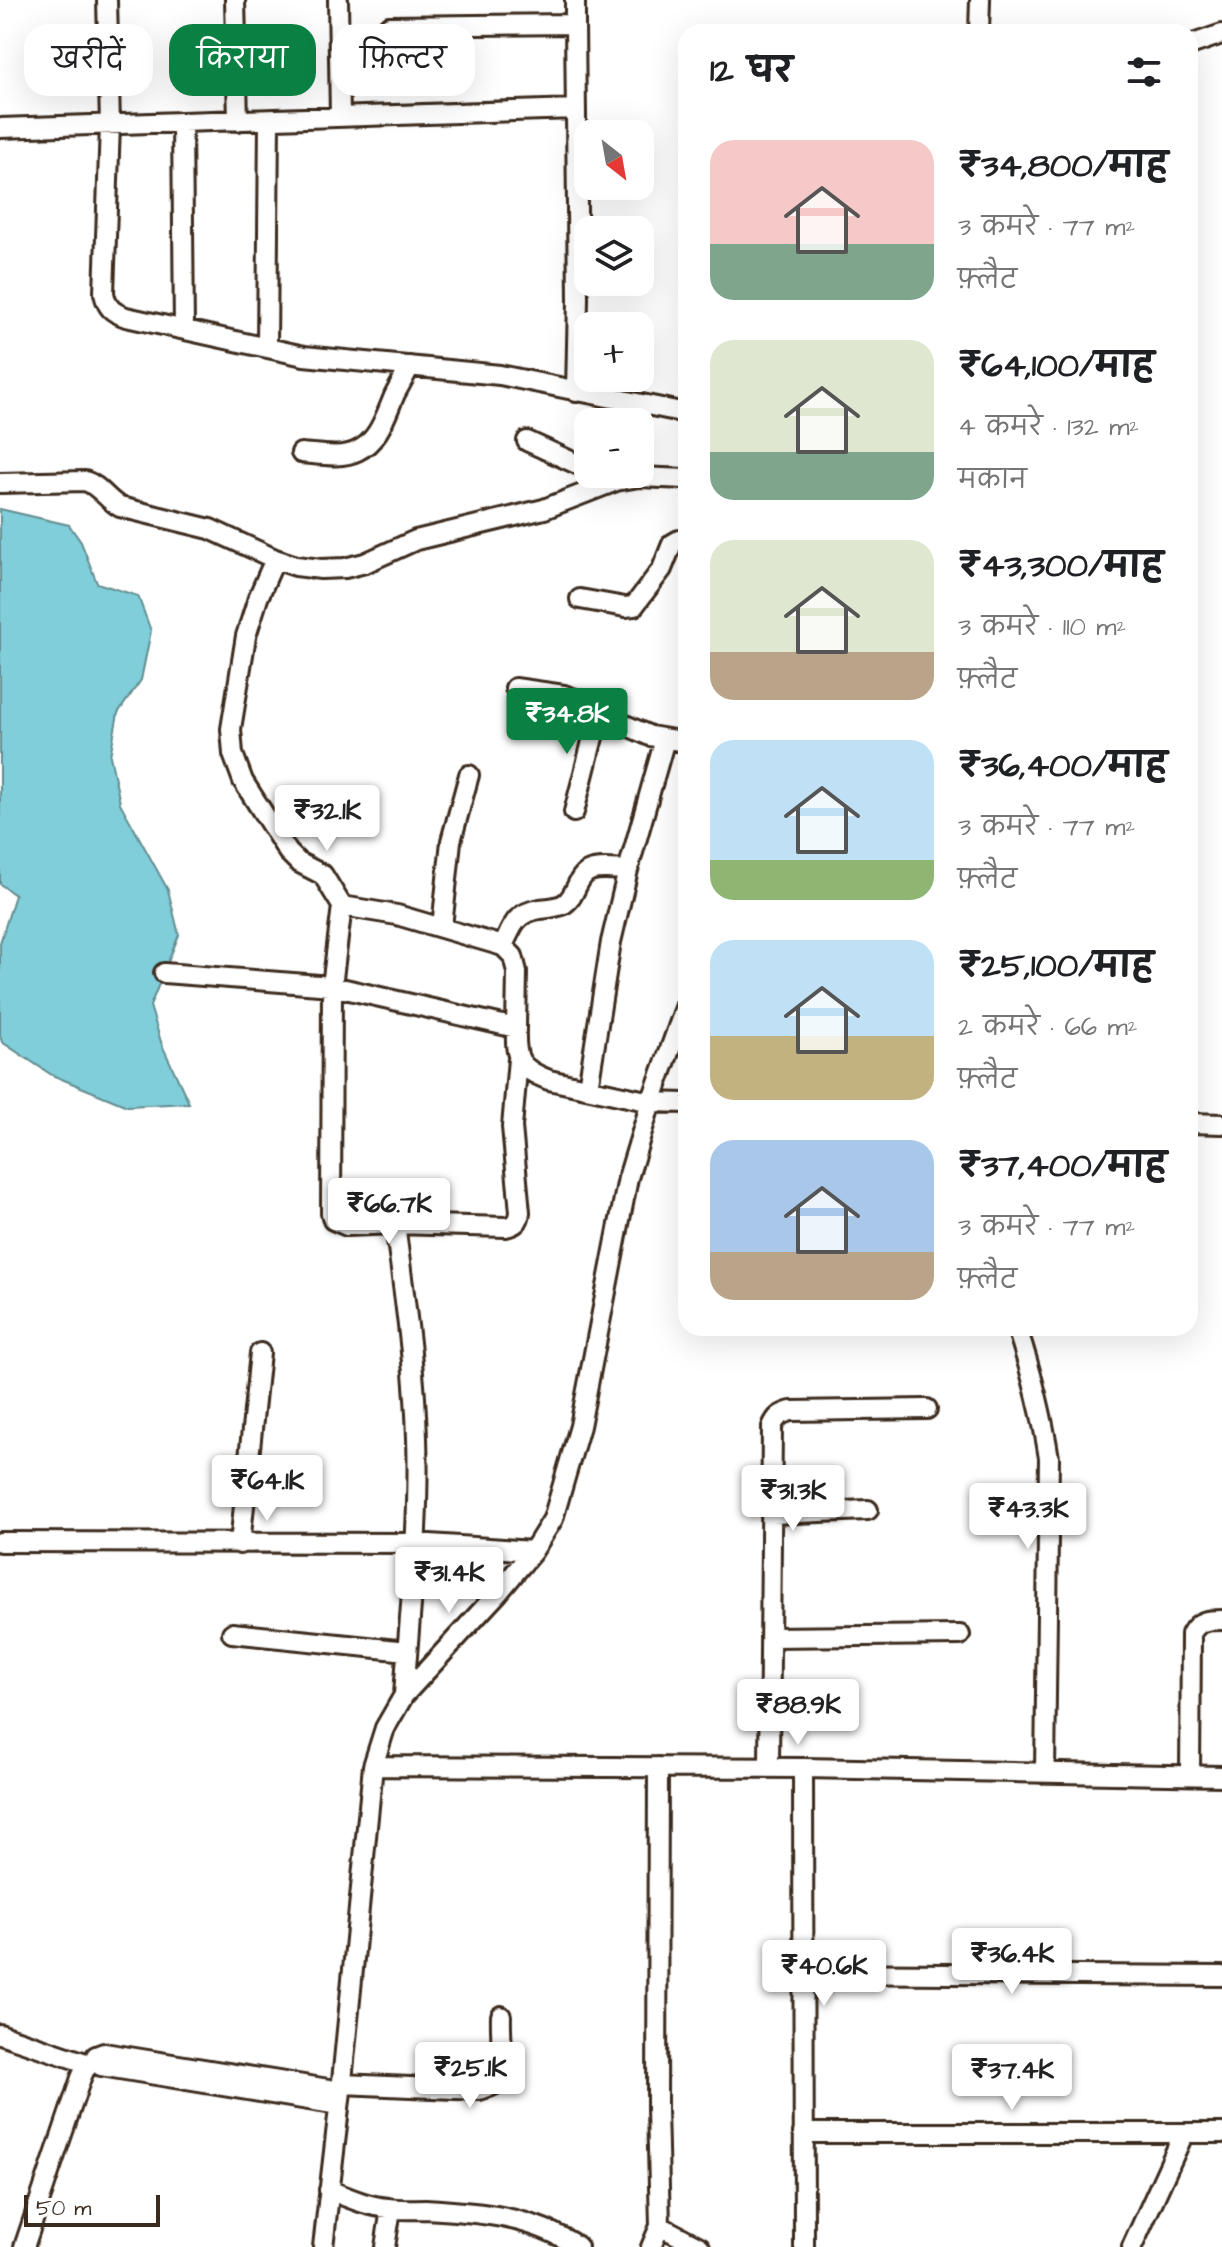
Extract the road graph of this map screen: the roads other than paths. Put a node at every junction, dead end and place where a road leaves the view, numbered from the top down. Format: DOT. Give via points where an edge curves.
graph roads {
  1 [pos="107,0"];
  2 [pos="235,0"];
  3 [pos="338,0"];
  4 [pos="575,0"];
  5 [pos="980,0"];
  6 [pos="575,24"];
  7 [pos="979,24"];
  8 [pos="475,25"];
  9 [pos="1222,34"];
  10 [pos="1198,42"];
  11 [pos="576,109"];
  12 [pos="340,116"];
  13 [pos="269,120"];
  14 [pos="238,121"];
  15 [pos="182,123"];
  16 [pos="110,125"];
  17 [pos="0,128"];
  18 [pos="578,312"];
  19 [pos="184,329"];
  20 [pos="267,347"];
  21 [pos="410,366"];
  22 [pos="574,392"];
  23 [pos="576,392"];
  24 [pos="678,411"];
  25 [pos="527,441"];
  26 [pos="301,453"];
  27 [pos="574,463"];
  28 [pos="654,478"];
  29 [pos="678,479"];
  30 [pos="0,483"];
  31 [pos="587,488"];
  32 [pos="678,541"];
  33 [pos="275,559"];
  34 [pos="580,599"];
  35 [pos="515,688"];
  36 [pos="600,710"];
  37 [pos="665,739"];
  38 [pos="678,741"];
  39 [pos="469,775"];
  40 [pos="574,812"];
  41 [pos="628,870"];
  42 [pos="342,906"];
  43 [pos="442,927"];
  44 [pos="503,946"];
  45 [pos="164,973"];
  46 [pos="332,986"];
  47 [pos="678,1027"];
  48 [pos="516,1028"];
  49 [pos="518,1059"];
  50 [pos="588,1088"];
  51 [pos="651,1102"];
  52 [pos="678,1103"];
  53 [pos="1198,1123"];
  54 [pos="1222,1124"];
  55 [pos="395,1224"];
  56 [pos="1020,1336"];
  57 [pos="260,1353"];
  58 [pos="927,1409"];
  59 [pos="868,1510"];
  60 [pos="772,1514"];
  61 [pos="0,1542"];
  62 [pos="415,1543"];
  63 [pos="240,1544"];
  64 [pos="533,1551"];
  65 [pos="1222,1620"];
  66 [pos="232,1633"];
  67 [pos="960,1635"];
  68 [pos="770,1637"];
  69 [pos="407,1651"];
  70 [pos="404,1695"];
  71 [pos="373,1766"];
  72 [pos="658,1767"];
  73 [pos="769,1768"];
  74 [pos="803,1768"];
  75 [pos="1045,1772"];
  76 [pos="1190,1775"];
  77 [pos="1222,1776"];
  78 [pos="803,1973"];
  79 [pos="1222,1976"];
  80 [pos="501,2016"];
  81 [pos="0,2034"];
  82 [pos="92,2062"];
  83 [pos="341,2093"];
  84 [pos="803,2133"];
  85 [pos="1184,2133"];
  86 [pos="1222,2133"];
  87 [pos="329,2190"];
  88 [pos="391,2209"];
  89 [pos="660,2226"];
  90 [pos="24,2247"];
  91 [pos="323,2247"];
  92 [pos="385,2247"];
  93 [pos="578,2247"];
  94 [pos="651,2247"];
  95 [pos="700,2247"];
  96 [pos="804,2247"];
  97 [pos="1132,2247"];
  1 -- 16 [label="street"];
  2 -- 14 [label="street"];
  3 -- 12 [label="street"];
  4 -- 6 [label="street"];
  5 -- 7 [label="street"];
  6 -- 8 [label="street"];
  6 -- 11 [label="street"];
  9 -- 10 [label="street"];
  11 -- 12 [label="street"];
  11 -- 18 [label="street"];
  12 -- 13 [label="street"];
  13 -- 14 [label="street"];
  13 -- 20 [label="street"];
  14 -- 15 [label="street"];
  15 -- 16 [label="street"];
  15 -- 19 [label="street"];
  16 -- 17 [label="street"];
  16 -- 19 [label="street" via="106,303 126,317"];
  19 -- 20 [label="street"];
  20 -- 21 [label="street" via="304,356"];
  21 -- 22 [label="street" via="500,375"];
  21 -- 26 [label="street" via="383,425 366,445 343,455"];
  23 -- 24 [label="street"];
  25 -- 27 [label="street"];
  28 -- 29 [label="street"];
  30 -- 33 [label="street" via="85,481 120,507 210,529"];
  31 -- 33 [label="street" via="544,509 416,540 345,568 296,566"];
  32 -- 34 [label="street" via="634,606"];
  33 -- 42 [label="street" via="246,636 231,729 233,754 243,781 288,852 323,875"];
  35 -- 36 [label="street" via="564,695"];
  36 -- 37 [label="street"];
  36 -- 40 [label="street"];
  37 -- 38 [label="street"];
  37 -- 41 [label="street"];
  39 -- 43 [label="street" via="451,841"];
  41 -- 44 [label="street" via="587,873 567,902 521,914"];
  41 -- 50 [label="street"];
  42 -- 43 [label="street"];
  42 -- 46 [label="street"];
  43 -- 44 [label="street"];
  44 -- 48 [label="street" via="513,956 517,972"];
  45 -- 46 [label="street"];
  46 -- 48 [label="street"];
  46 -- 55 [label="street" via="331,1213 333,1220 347,1226"];
  47 -- 51 [label="street"];
  48 -- 49 [label="street"];
  49 -- 50 [label="street" via="549,1080"];
  49 -- 55 [label="street" via="512,1127 519,1219 506,1227"];
  50 -- 51 [label="street"];
  51 -- 52 [label="street"];
  51 -- 64 [label="street" via="628,1178 580,1426 553,1519"];
  53 -- 54 [label="street"];
  55 -- 62 [label="street" via="415,1382"];
  56 -- 75 [label="street" via="1049,1458"];
  57 -- 63 [label="street"];
  58 -- 60 [label="street" via="781,1413 772,1427"];
  59 -- 60 [label="street"];
  60 -- 68 [label="street"];
  61 -- 63 [label="street"];
  62 -- 63 [label="street"];
  62 -- 64 [label="street"];
  62 -- 69 [label="street"];
  64 -- 70 [label="street"];
  65 -- 76 [label="street" via="1203,1621 1191,1634"];
  66 -- 69 [label="street"];
  67 -- 68 [label="street"];
  68 -- 73 [label="street"];
  69 -- 70 [label="street"];
  70 -- 71 [label="street" via="385,1728"];
  71 -- 72 [label="street"];
  71 -- 83 [label="street"];
  72 -- 73 [label="street"];
  72 -- 89 [label="street"];
  73 -- 74 [label="street"];
  74 -- 75 [label="street"];
  74 -- 78 [label="street"];
  75 -- 76 [label="street"];
  76 -- 77 [label="street"];
  78 -- 79 [label="street"];
  78 -- 84 [label="street"];
  80 -- 83 [label="street" via="500,2071 491,2086"];
  81 -- 82 [label="street"];
  82 -- 83 [label="street" via="104,2053"];
  82 -- 90 [label="street" via="81,2078"];
  83 -- 87 [label="street"];
  84 -- 85 [label="street"];
  84 -- 96 [label="street"];
  85 -- 86 [label="street"];
  85 -- 97 [label="street"];
  87 -- 88 [label="street"];
  87 -- 91 [label="street"];
  88 -- 92 [label="street"];
  88 -- 93 [label="street" via="507,2218"];
  89 -- 94 [label="street"];
  89 -- 95 [label="street"];
}
